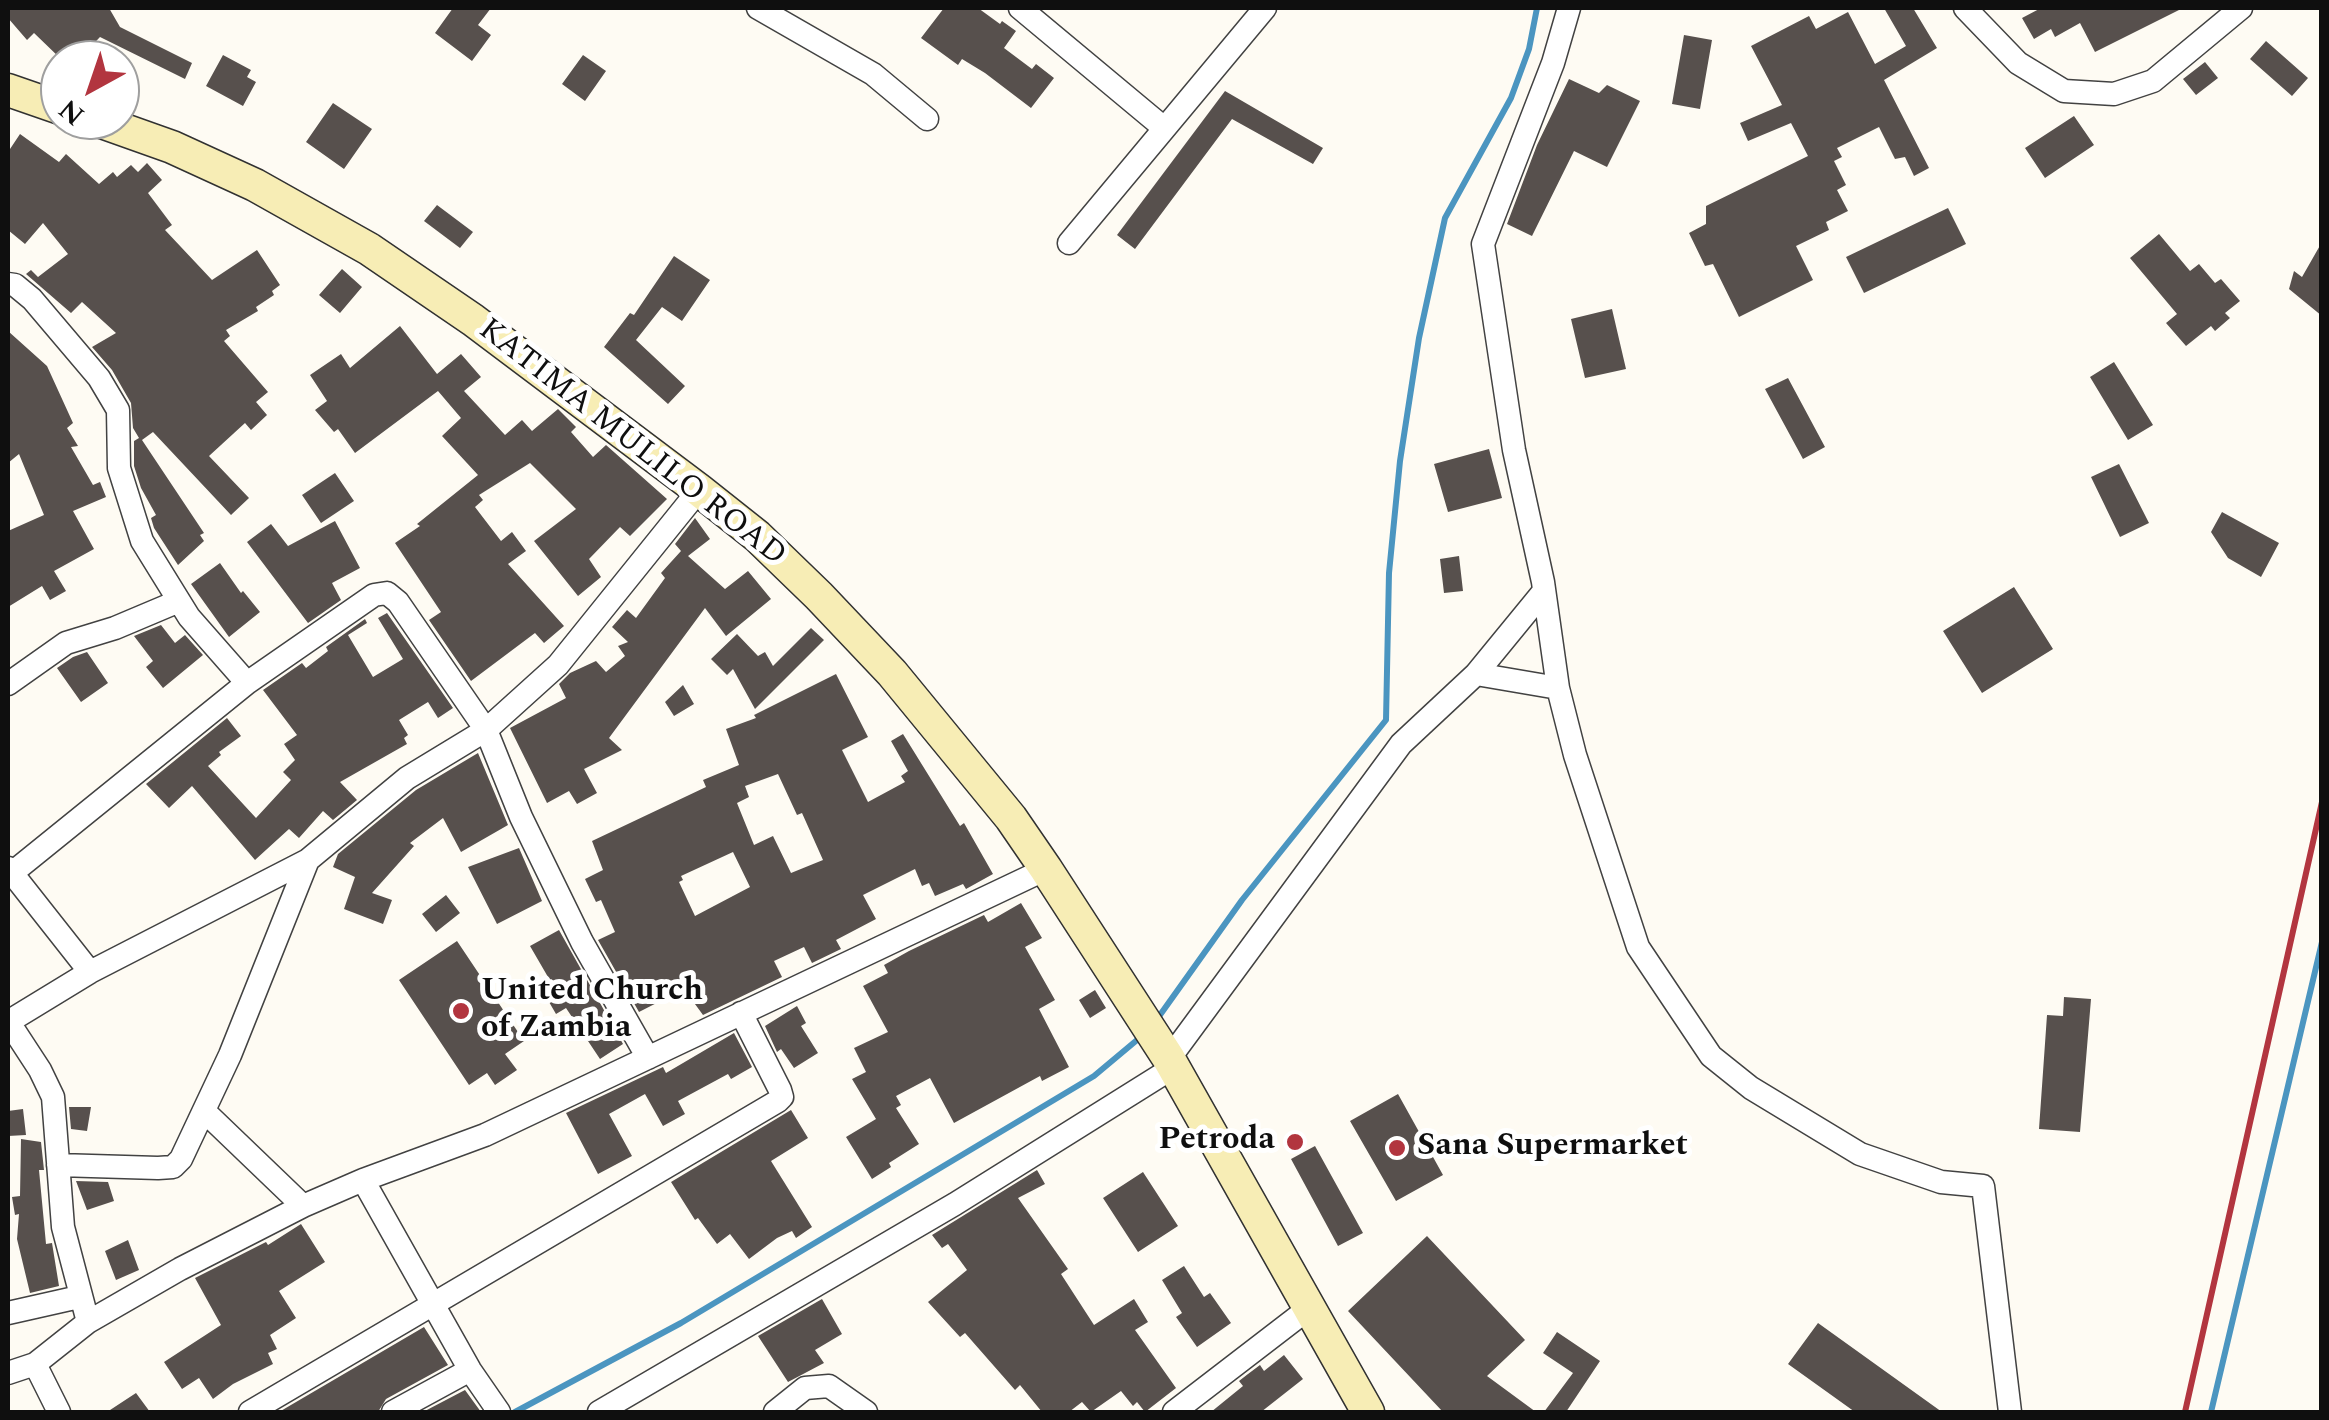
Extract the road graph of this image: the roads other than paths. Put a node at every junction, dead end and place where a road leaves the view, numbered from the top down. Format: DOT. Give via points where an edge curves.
graph roads {
  1 [pos="758,8"];
  2 [pos="1020,8"];
  3 [pos="1265,8"];
  4 [pos="1569,8"];
  5 [pos="1965,8"];
  6 [pos="2241,8"];
  7 [pos="8,90"];
  8 [pos="40,101"];
  9 [pos="928,119"];
  10 [pos="1164,128"];
  11 [pos="140,136"];
  12 [pos="1069,243"];
  13 [pos="8,284"];
  14 [pos="699,490"];
  15 [pos="1544,591"];
  16 [pos="179,601"];
  17 [pos="1476,674"];
  18 [pos="247,683"];
  19 [pos="8,684"];
  20 [pos="1558,688"];
  21 [pos="486,730"];
  22 [pos="308,860"];
  23 [pos="1046,869"];
  24 [pos="10,870"];
  25 [pos="90,972"];
  26 [pos="741,1013"];
  27 [pos="8,1021"];
  28 [pos="1161,1046"];
  29 [pos="648,1058"];
  30 [pos="204,1110"];
  31 [pos="58,1165"];
  32 [pos="362,1180"];
  33 [pos="303,1206"];
  34 [pos="79,1297"];
  35 [pos="434,1304"];
  36 [pos="1308,1309"];
  37 [pos="8,1313"];
  38 [pos="88,1322"];
  39 [pos="35,1364"];
  40 [pos="470,1370"];
  41 [pos="8,1373"];
  42 [pos="59,1412"];
  43 [pos="250,1412"];
  44 [pos="394,1412"];
  45 [pos="499,1412"];
  46 [pos="599,1412"];
  47 [pos="775,1412"];
  48 [pos="866,1412"];
  49 [pos="1174,1412"];
  50 [pos="1368,1412"];
  51 [pos="2010,1412"];
  1 -- 9 [label="street" via="872,74"];
  2 -- 10 [label="street"];
  3 -- 10 [label="street"];
  4 -- 15 [label="street" via="1483,244 1514,450"];
  5 -- 6 [label="street" via="2018,62 2064,90 2114,94 2153,81"];
  7 -- 8 [label="main road"];
  10 -- 12 [label="street"];
  11 -- 14 [label="main road, KATIMA MULILO ROAD" via="256,185 369,249"];
  13 -- 16 [label="street" via="56,326 118,410 119,468 142,541"];
  14 -- 21 [label="street" via="558,665"];
  14 -- 23 [label="main road, KATIMA MULILO ROAD" via="769,548 892,673"];
  15 -- 17 [label="street"];
  15 -- 20 [label="street"];
  16 -- 18 [label="street"];
  16 -- 19 [label="street" via="66,642"];
  17 -- 20 [label="street"];
  17 -- 28 [label="street" via="1400,744"];
  18 -- 21 [label="street" via="374,594 386,593"];
  18 -- 24 [label="street"];
  20 -- 51 [label="street" via="1638,947 1711,1056 1860,1154 1940,1182 1983,1186"];
  21 -- 22 [label="street" via="407,778"];
  21 -- 29 [label="street" via="520,817"];
  22 -- 25 [label="street"];
  22 -- 30 [label="street"];
  23 -- 26 [label="street"];
  23 -- 28 [label="main road, KATIMA MULILO ROAD"];
  24 -- 25 [label="street"];
  25 -- 27 [label="street"];
  26 -- 29 [label="street"];
  26 -- 35 [label="street" via="780,1090 778,1101"];
  27 -- 31 [label="street" via="53,1097"];
  28 -- 36 [label="main road, KATIMA MULILO ROAD"];
  28 -- 46 [label="street" via="955,1204"];
  29 -- 32 [label="street" via="485,1134"];
  30 -- 31 [label="street" via="172,1168"];
  30 -- 33 [label="street"];
  31 -- 34 [label="street"];
  32 -- 33 [label="street"];
  32 -- 35 [label="street"];
  33 -- 38 [label="street"];
  34 -- 37 [label="street"];
  34 -- 38 [label="street"];
  35 -- 40 [label="street"];
  35 -- 43 [label="street"];
  36 -- 49 [label="street"];
  36 -- 50 [label="main road, KATIMA MULILO ROAD"];
  38 -- 39 [label="street"];
  39 -- 41 [label="street"];
  39 -- 42 [label="street"];
  40 -- 44 [label="street"];
  40 -- 45 [label="street"];
  47 -- 48 [label="street" via="805,1388 829,1386"];
}
